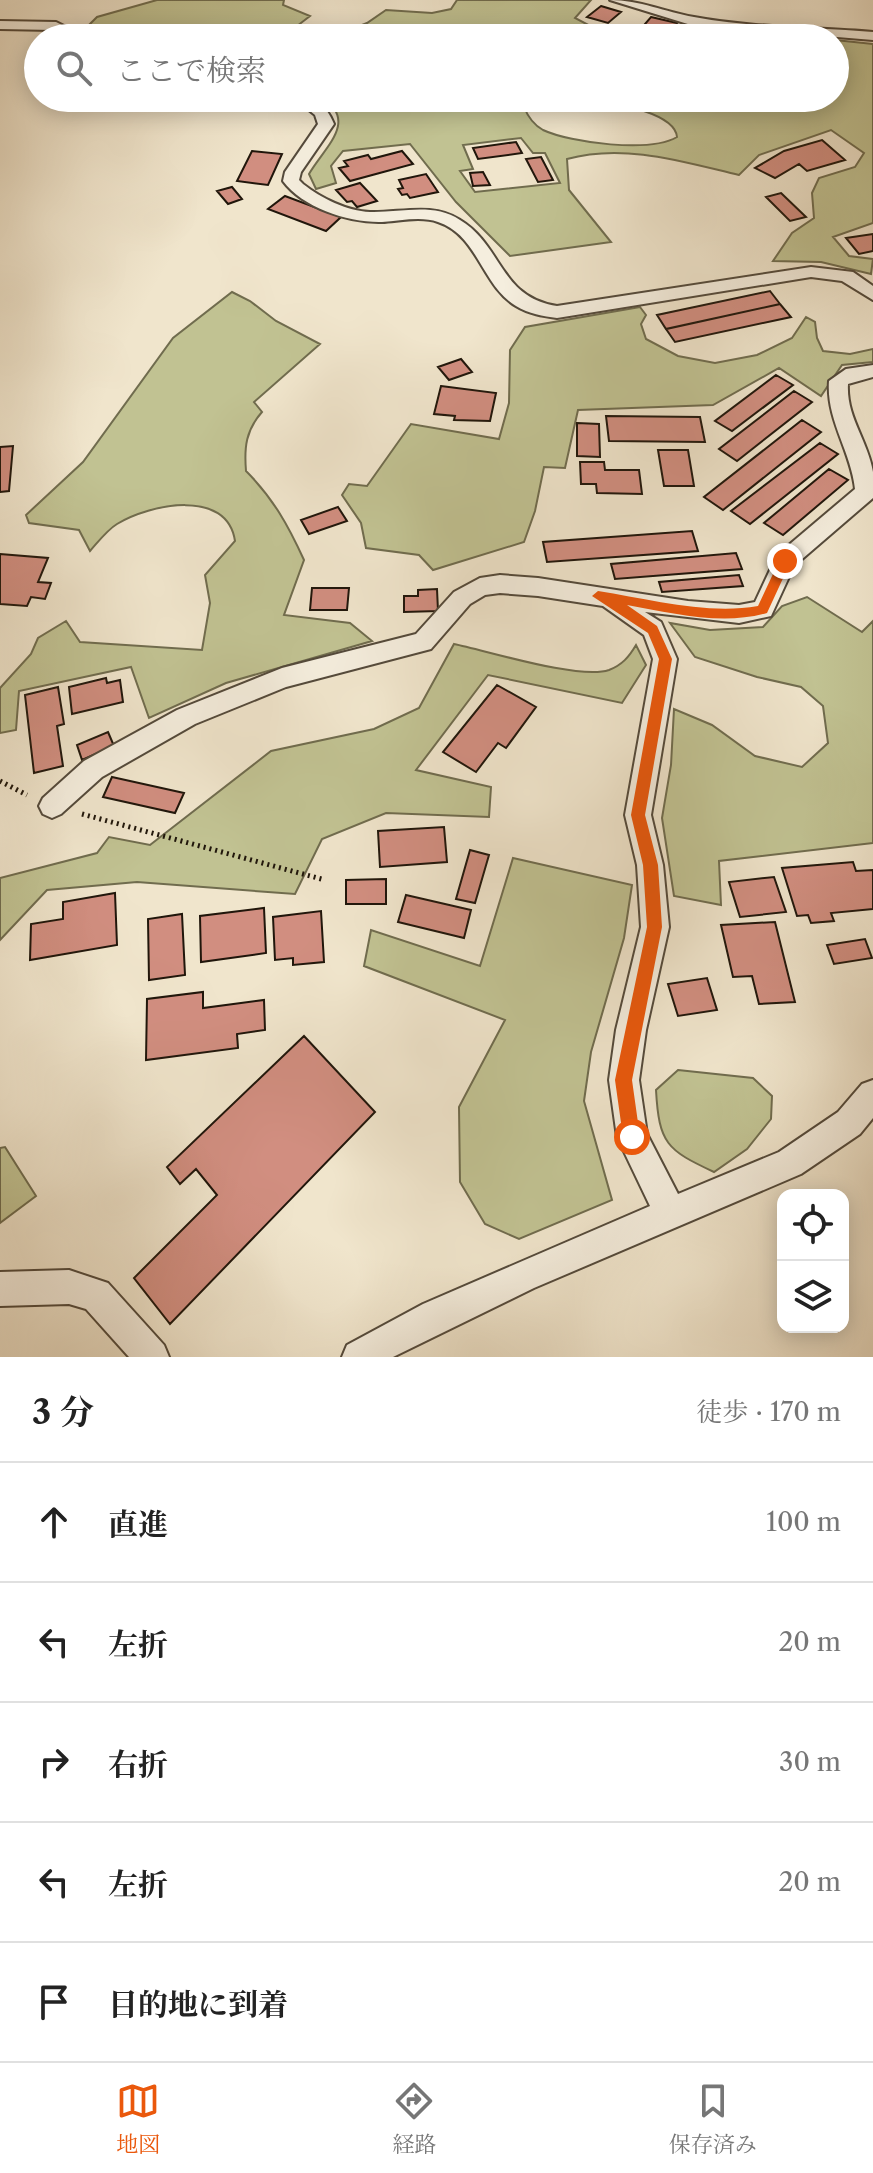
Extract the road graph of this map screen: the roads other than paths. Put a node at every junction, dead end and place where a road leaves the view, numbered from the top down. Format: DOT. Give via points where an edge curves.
graph roads {
  1 [pos="617,0"];
  2 [pos="714,24"];
  3 [pos="0,25"];
  4 [pos="24,25"];
  5 [pos="849,34"];
  6 [pos="873,36"];
  7 [pos="321,112"];
  8 [pos="873,294"];
  9 [pos="873,371"];
  10 [pos="598,596"];
  11 [pos="52,806"];
  12 [pos="873,1095"];
  13 [pos="671,1215"];
  14 [pos="0,1289"];
  15 [pos="152,1357"];
  16 [pos="359,1357"];
  1 -- 2 [label="street"];
  3 -- 4 [label="street"];
  5 -- 6 [label="street"];
  7 -- 8 [label="street" via="326,124 293,172 291,181 299,191 363,217 443,217 476,244 511,295 539,311 811,272 847,276"];
  9 -- 10 [label="street" via="839,381 837,391 866,473 866,492 785,561 763,610 701,611"];
  10 -- 11 [label="street" via="500,584 480,587 462,598 423,642 282,678 186,717 93,769"];
  10 -- 13 [label="street" via="653,629 665,659 638,815 650,865 655,927 624,1080 632,1137"];
  12 -- 13 [label="street" via="849,1123 790,1163"];
  13 -- 16 [label="street" via="522,1276"];
  14 -- 15 [label="street" via="69,1287 96,1295"];
}
